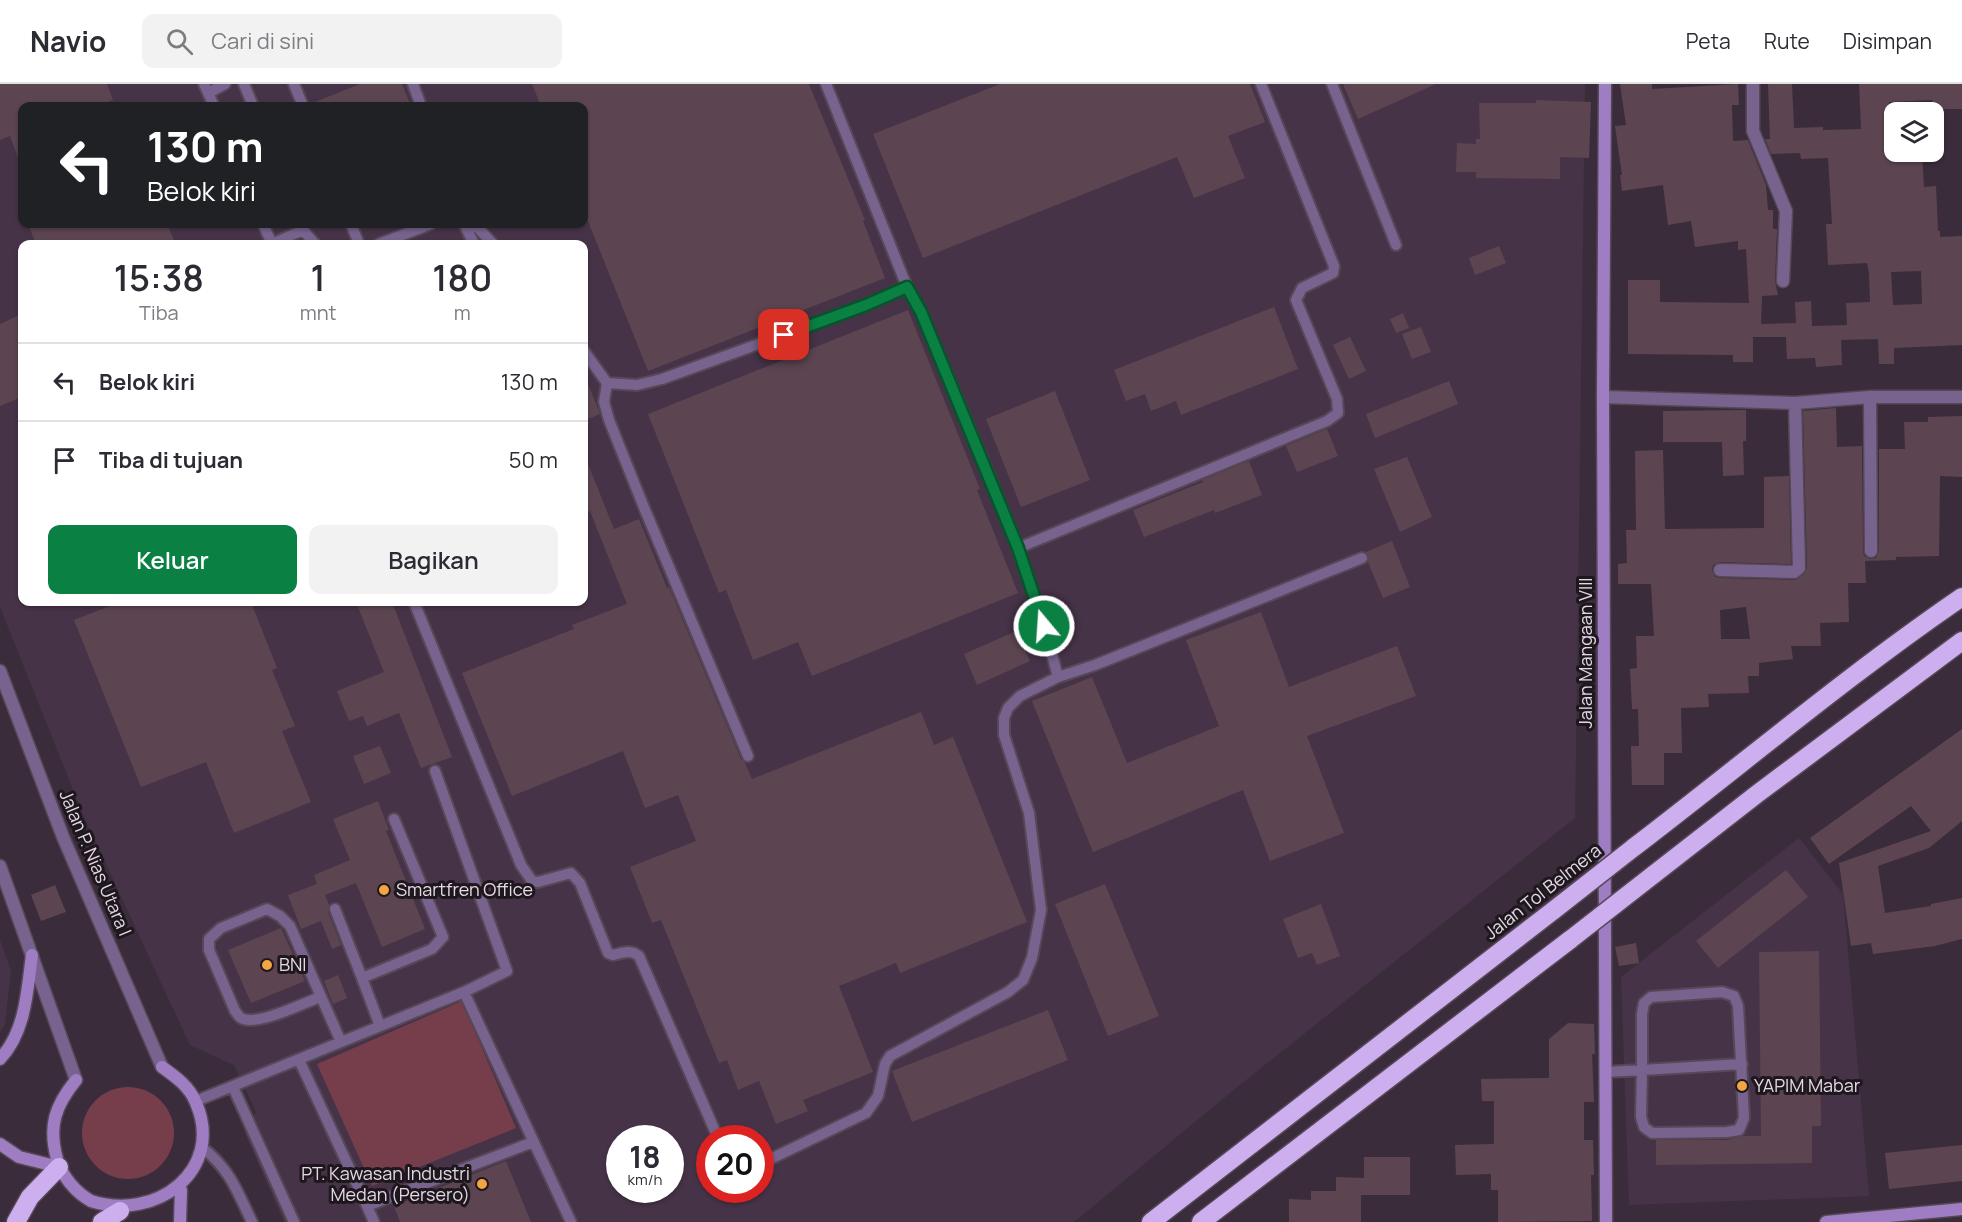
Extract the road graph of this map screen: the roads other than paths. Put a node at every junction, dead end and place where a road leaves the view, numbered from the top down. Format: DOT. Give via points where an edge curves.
graph roads {
  1 [pos="225,84"];
  2 [pos="243,84"];
  3 [pos="294,84"];
  4 [pos="413,84"];
  5 [pos="826,84"];
  6 [pos="1261,84"];
  7 [pos="1332,84"];
  8 [pos="1605,84"];
  9 [pos="1752,84"];
  10 [pos="206,88"];
  11 [pos="212,102"];
  12 [pos="251,102"];
  13 [pos="301,102"];
  14 [pos="420,102"];
  15 [pos="300,228"];
  16 [pos="303,228"];
  17 [pos="421,228"];
  18 [pos="477,228"];
  19 [pos="279,240"];
  20 [pos="312,240"];
  21 [pos="389,240"];
  22 [pos="489,240"];
  23 [pos="1396,244"];
  24 [pos="1783,281"];
  25 [pos="907,287"];
  26 [pos="588,356"];
  27 [pos="607,382"];
  28 [pos="1603,397"];
  29 [pos="1870,397"];
  30 [pos="1962,397"];
  31 [pos="1795,403"];
  32 [pos="1018,548"];
  33 [pos="1871,551"];
  34 [pos="1362,558"];
  35 [pos="1720,570"];
  36 [pos="1962,597"];
  37 [pos="416,606"];
  38 [pos="1962,641"];
  39 [pos="0,671"];
  40 [pos="1058,676"];
  41 [pos="748,756"];
  42 [pos="435,771"];
  43 [pos="394,819"];
  44 [pos="0,866"];
  45 [pos="335,909"];
  46 [pos="32,955"];
  47 [pos="362,978"];
  48 [pos="464,992"];
  49 [pos="320,997"];
  50 [pos="380,1026"];
  51 [pos="341,1042"];
  52 [pos="0,1059"];
  53 [pos="298,1060"];
  54 [pos="1742,1064"];
  55 [pos="1642,1070"];
  56 [pos="1605,1071"];
  57 [pos="233,1087"];
  58 [pos="196,1101"];
  59 [pos="712,1125"];
  60 [pos="534,1142"];
  61 [pos="0,1144"];
  62 [pos="203,1148"];
  63 [pos="774,1157"];
  64 [pos="59,1167"];
  65 [pos="181,1190"];
  66 [pos="367,1206"];
  67 [pos="1962,1209"];
  68 [pos="122,1216"];
  69 [pos="1899,1219"];
  70 [pos="16,1222"];
  71 [pos="102,1222"];
  72 [pos="180,1222"];
  73 [pos="252,1222"];
  74 [pos="294,1222"];
  75 [pos="374,1222"];
  76 [pos="571,1222"];
  77 [pos="1151,1222"];
  78 [pos="1201,1222"];
  79 [pos="1606,1222"];
  80 [pos="1826,1222"];
  1 -- 10 [label="lane"];
  2 -- 12 [label="lane"];
  3 -- 13 [label="lane"];
  4 -- 14 [label="lane"];
  5 -- 25 [label="lane"];
  6 -- 32 [label="lane" via="1334,266 1333,273 1302,288 1296,300 1337,399 1338,413 1327,421"];
  7 -- 23 [label="lane"];
  8 -- 28 [label="street, Jalan Mangaan VIII"];
  9 -- 24 [label="street" via="1753,131 1786,211"];
  10 -- 11 [label="lane"];
  15 -- 19 [label="lane"];
  16 -- 20 [label="lane"];
  17 -- 21 [label="lane"];
  18 -- 22 [label="lane"];
  25 -- 27 [label="lane" via="662,380 637,385"];
  25 -- 32 [label="lane" via="921,312"];
  26 -- 27 [label="lane"];
  27 -- 41 [label="lane" via="604,402 609,420"];
  28 -- 31 [label="street"];
  28 -- 56 [label="street, Jalan Mangaan VIII"];
  29 -- 30 [label="street"];
  29 -- 31 [label="street"];
  29 -- 33 [label="street"];
  31 -- 35 [label="street" via="1799,568 1794,572"];
  32 -- 40 [label="lane"];
  34 -- 40 [label="lane" via="1095,665"];
  36 -- 77 [label="highway, Jalan Tol Belmera, bridge" via="1887,650"];
  37 -- 59 [label="lane" via="521,865 538,882 571,873 580,883 608,953 613,956 628,951 639,956"];
  38 -- 78 [label="highway, bridge"];
  39 -- 58 [label="street, Jalan P. Nias Utara I" via="63,837 162,1067 182,1082"];
  40 -- 63 [label="lane" via="1020,696 1004,718 1004,735 1029,813 1041,910 1032,958 1023,980 890,1056 878,1096 866,1113"];
  42 -- 48 [label="lane" via="507,971"];
  43 -- 47 [label="lane" via="442,937 432,949"];
  44 -- 46 [label="street"];
  45 -- 47 [label="lane"];
  46 -- 52 [label="street" via="23,1019"];
  46 -- 64 [label="street" via="76,1080 62,1098 54,1120 53,1144"];
  47 -- 50 [label="lane"];
  48 -- 50 [label="lane"];
  48 -- 60 [label="lane"];
  49 -- 49 [label="lane" via="290,926 267,909 221,928 209,939 209,950 235,1011 242,1018 253,1021"];
  49 -- 51 [label="lane"];
  50 -- 51 [label="lane"];
  51 -- 53 [label="lane"];
  53 -- 57 [label="lane"];
  53 -- 66 [label="lane"];
  54 -- 55 [label="lane"];
  54 -- 55 [label="lane" via="1744,1118 1739,1130 1727,1132 1652,1133 1644,1127 1641,1117"];
  54 -- 55 [label="lane" via="1738,1006 1734,996 1722,992 1651,997 1644,1003"];
  55 -- 56 [label="lane"];
  56 -- 79 [label="street, Jalan Mangaan VIII"];
  57 -- 58 [label="lane"];
  57 -- 74 [label="lane"];
  58 -- 62 [label="street" via="203,1124"];
  60 -- 66 [label="lane"];
  60 -- 76 [label="lane"];
  61 -- 64 [label="street" via="19,1157"];
  62 -- 65 [label="street" via="195,1170"];
  62 -- 73 [label="lane" via="220,1162"];
  64 -- 68 [label="street" via="84,1197"];
  64 -- 70 [label="highway" via="30,1197"];
  65 -- 68 [label="street" via="163,1203"];
  65 -- 72 [label="street"];
  66 -- 75 [label="lane"];
  67 -- 69 [label="street"];
  68 -- 71 [label="highway"];
  69 -- 80 [label="street"];
}
